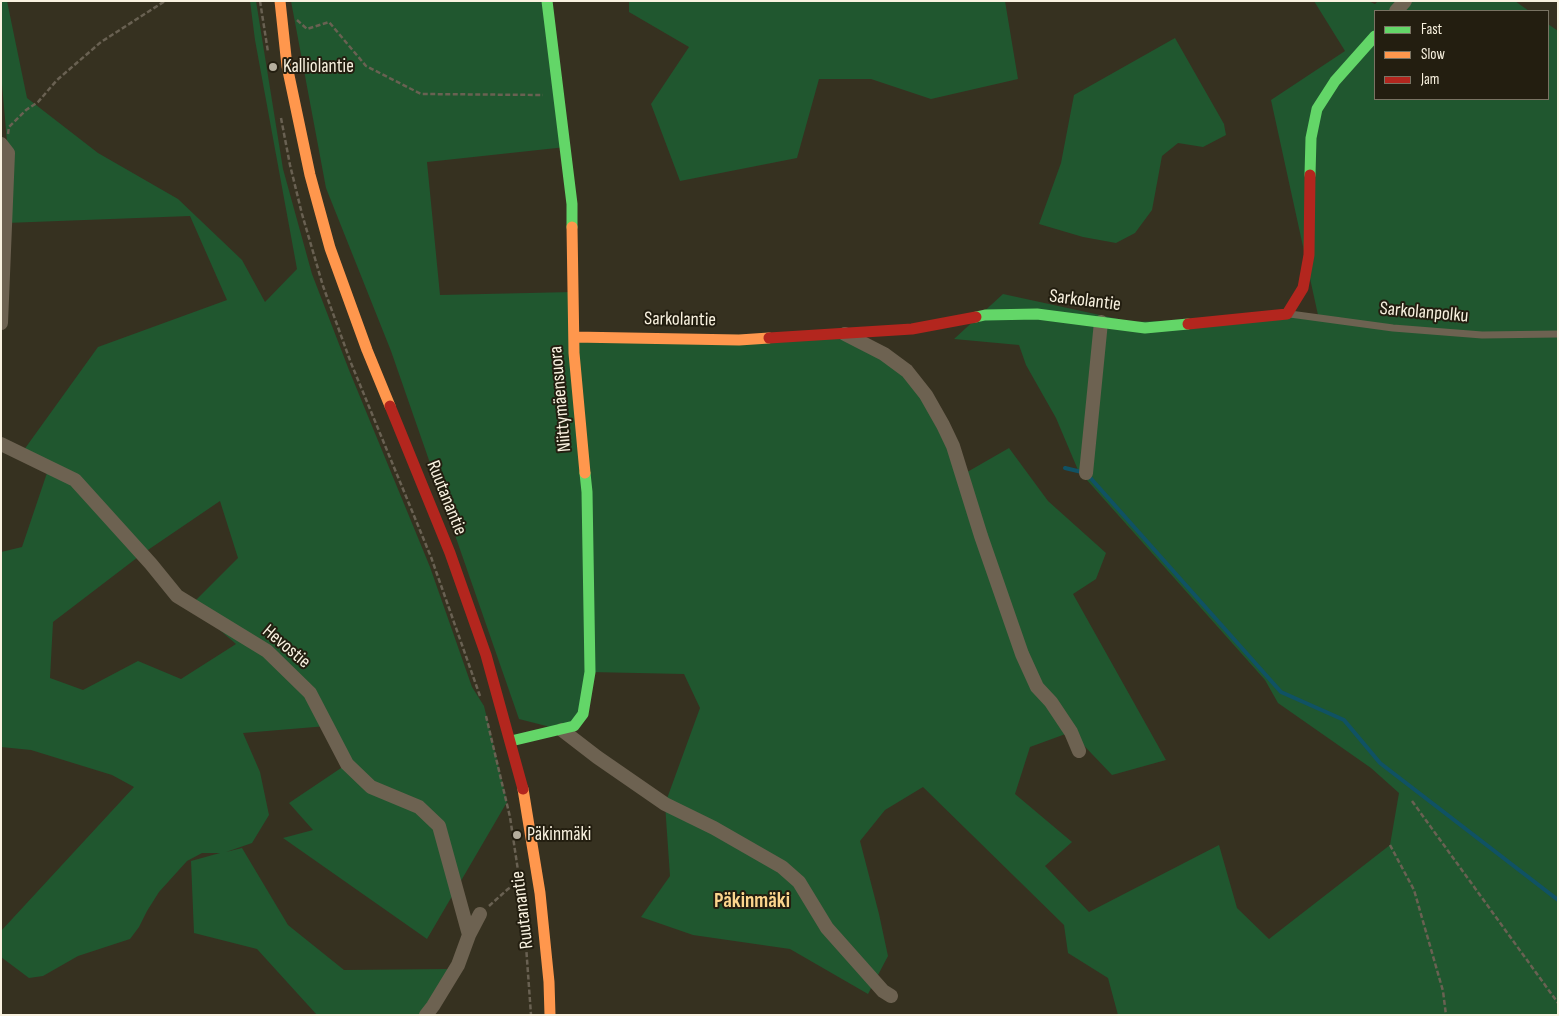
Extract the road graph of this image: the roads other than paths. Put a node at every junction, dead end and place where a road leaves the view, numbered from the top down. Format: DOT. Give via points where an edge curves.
graph roads {
  1 [pos="547,1"];
  2 [pos="280,4"];
  3 [pos="1374,37"];
  4 [pos="4,149"];
  5 [pos="1287,314"];
  6 [pos="1101,322"];
  7 [pos="1,323"];
  8 [pos="845,334"];
  9 [pos="1558,334"];
  10 [pos="574,337"];
  11 [pos="1,444"];
  12 [pos="1086,473"];
  13 [pos="562,730"];
  14 [pos="511,741"];
  15 [pos="1079,751"];
  16 [pos="480,914"];
  17 [pos="469,935"];
  18 [pos="891,996"];
  19 [pos="426,1015"];
  20 [pos="550,1015"];
  1 -- 10 [label="street, Niittymäensuora" via="572,204"];
  2 -- 14 [label="street, Ruutanantie" via="287,66 310,175 330,248 367,350 450,552 486,655"];
  3 -- 5 [label="street" via="1335,81 1317,109 1311,138 1309,255 1303,288"];
  4 -- 7 [label="street"];
  5 -- 6 [label="street, Sarkolantie" via="1145,328"];
  5 -- 9 [label="lane, Sarkolanpolku" via="1393,328 1482,335"];
  6 -- 8 [label="street, Sarkolantie" via="1036,314 985,315 912,329"];
  6 -- 12 [label="street"];
  8 -- 10 [label="street, Sarkolantie" via="739,340"];
  8 -- 15 [label="street" via="884,354 907,371 926,395 952,446 1022,654 1037,687 1071,732"];
  10 -- 13 [label="street, Niittymäensuora" via="587,492 590,672 583,714 574,726"];
  11 -- 17 [label="street, Hevostie" via="74,480 177,596 268,651 310,693 353,770 371,787 419,807 439,826"];
  13 -- 14 [label="street, Niittymäensuora"];
  13 -- 18 [label="street" via="665,804 782,867 799,882 827,928 882,991"];
  14 -- 20 [label="street, Ruutanantie" via="531,833"];
  16 -- 17 [label="street"];
  17 -- 19 [label="street" via="458,965"];
}
